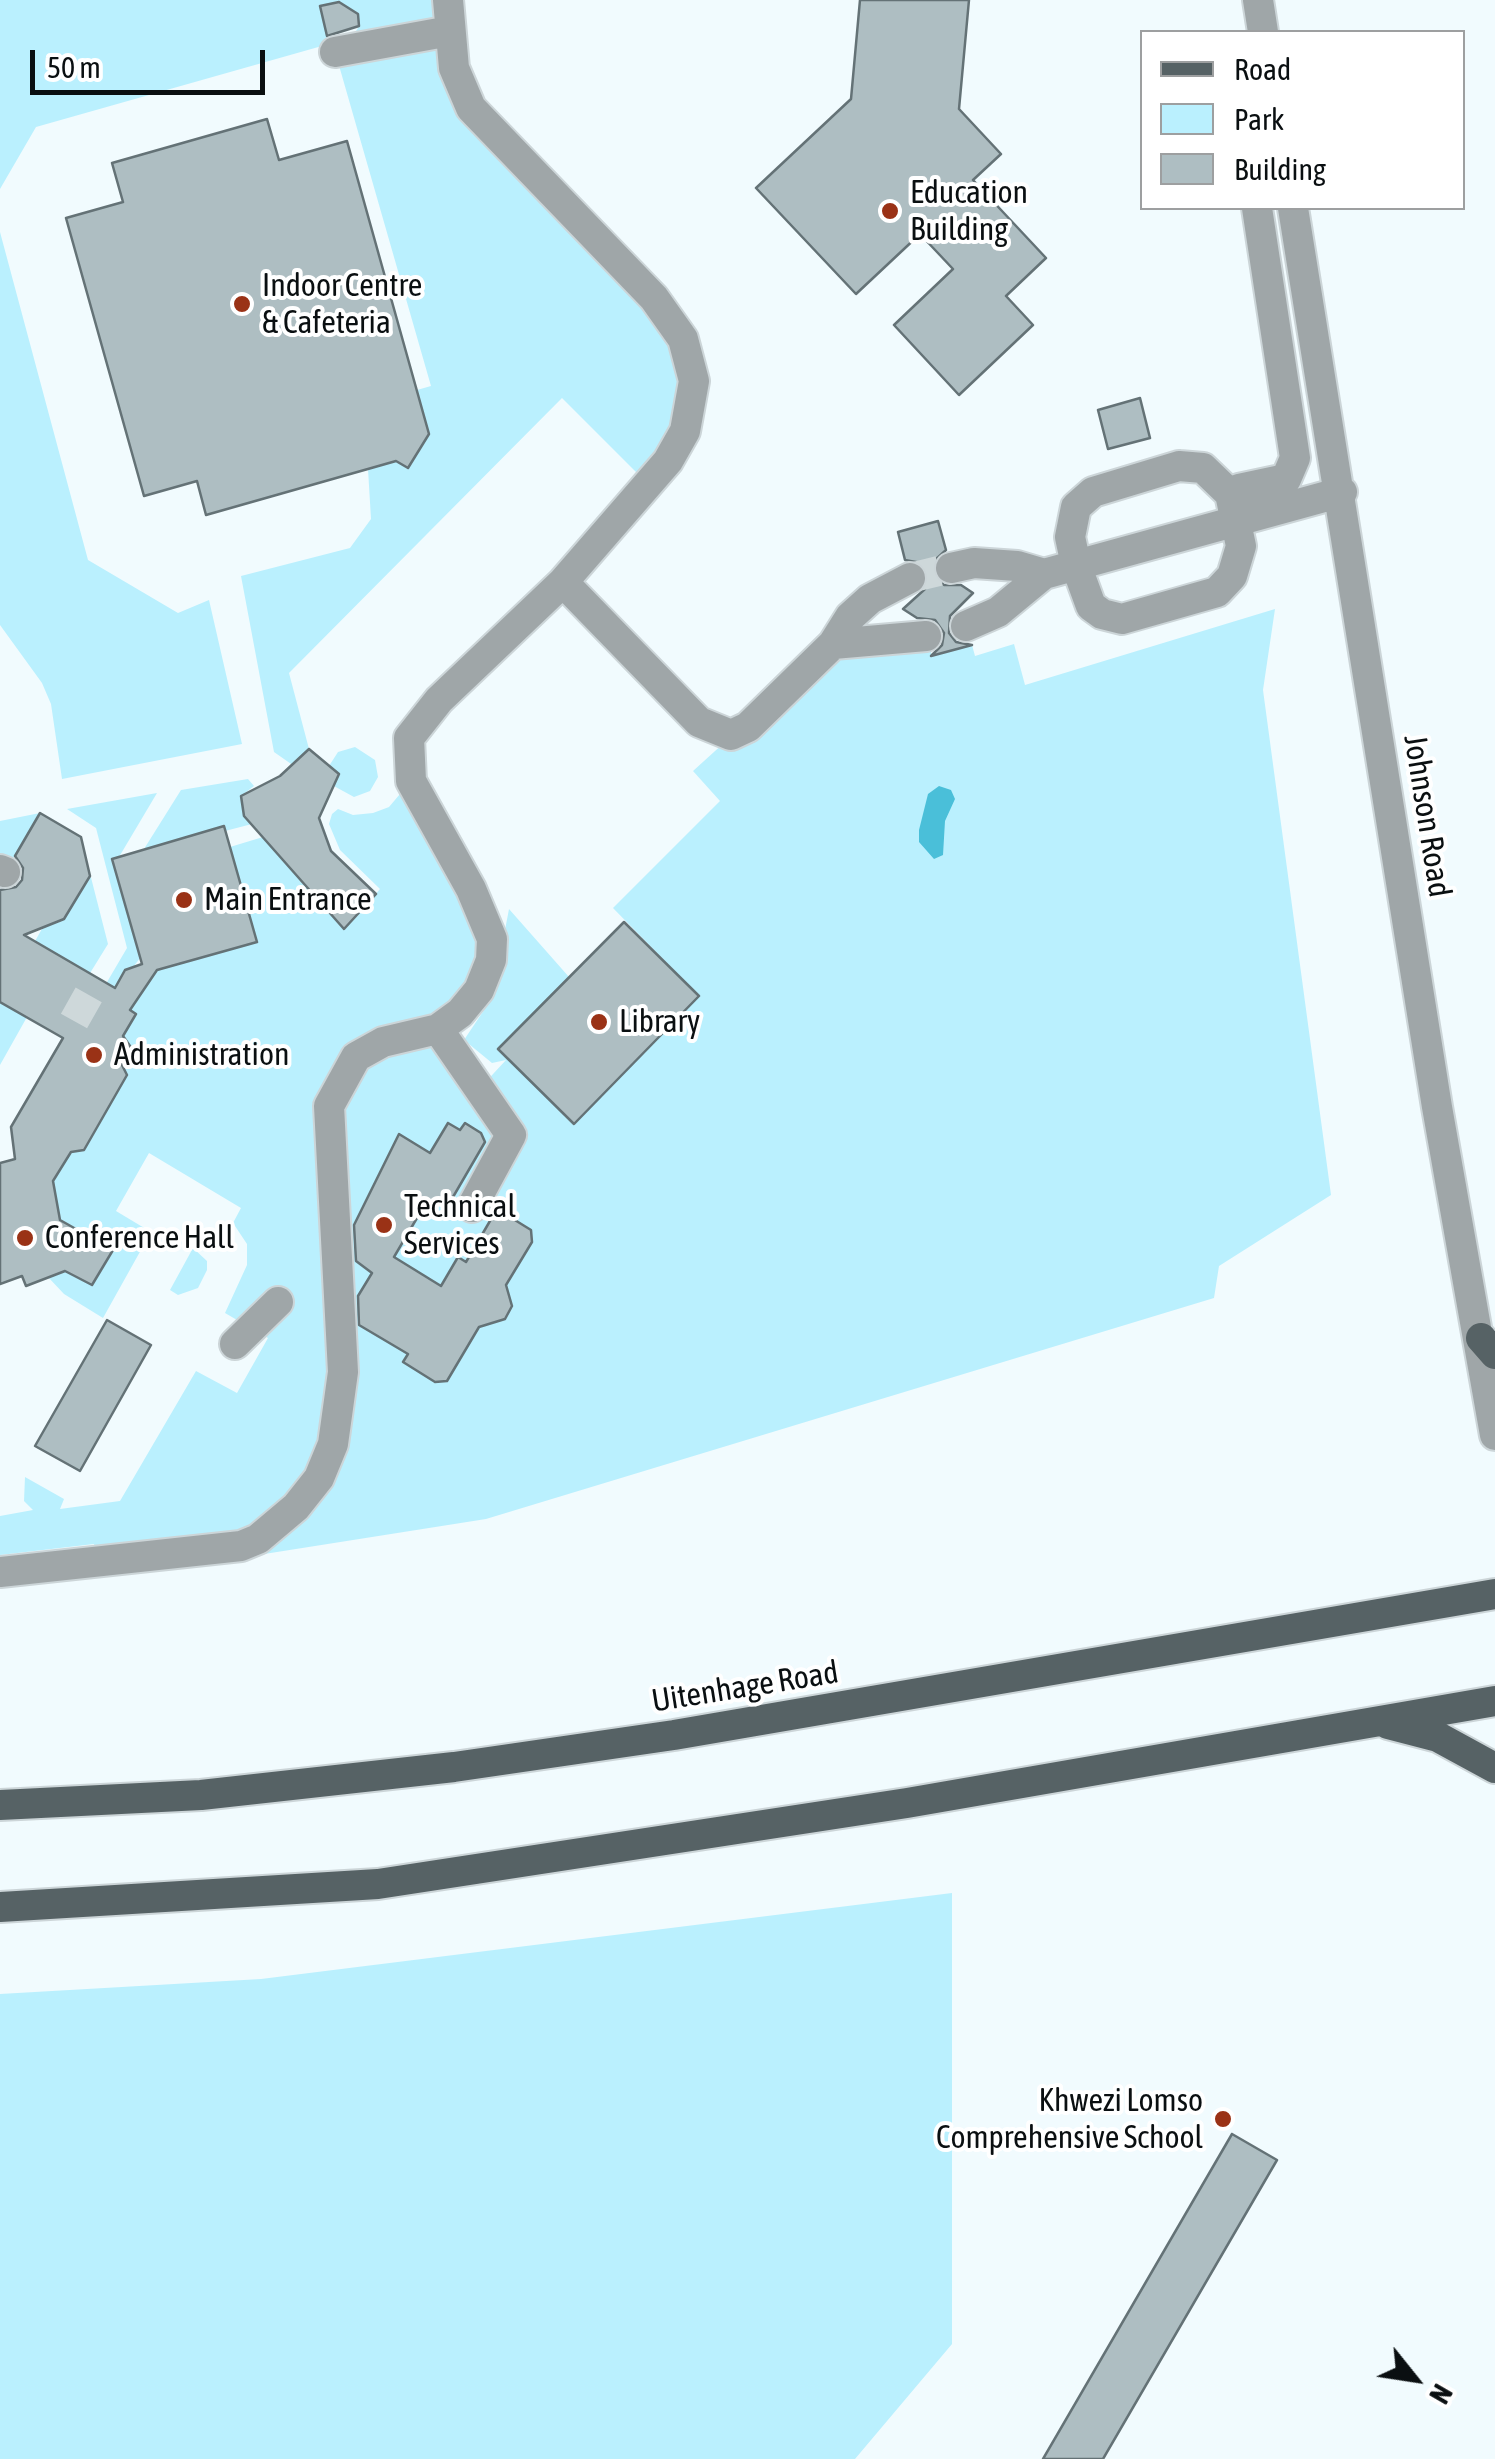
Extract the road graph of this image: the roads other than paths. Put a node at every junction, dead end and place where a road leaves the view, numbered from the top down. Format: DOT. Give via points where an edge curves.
graph roads {
  1 [pos="448,0"];
  2 [pos="1258,0"];
  3 [pos="1263,30"];
  4 [pos="450,31"];
  5 [pos="335,52"];
  6 [pos="1257,210"];
  7 [pos="1293,210"];
  8 [pos="1342,492"];
  9 [pos="1239,504"];
  10 [pos="1076,565"];
  11 [pos="951,568"];
  12 [pos="1044,574"];
  13 [pos="910,578"];
  14 [pos="564,582"];
  15 [pos="966,626"];
  16 [pos="926,636"];
  17 [pos="833,644"];
  18 [pos="438,1029"];
  19 [pos="472,1207"];
  20 [pos="278,1302"];
  21 [pos="235,1344"];
  22 [pos="1488,1346"];
  23 [pos="1495,1435"];
  24 [pos="0,1572"];
  25 [pos="1495,1594"];
  26 [pos="1495,1700"];
  27 [pos="1376,1721"];
  28 [pos="1495,1768"];
  29 [pos="0,1806"];
  30 [pos="0,1907"];
  1 -- 4 [label="street"];
  2 -- 3 [label="street"];
  4 -- 5 [label="street"];
  4 -- 14 [label="street" via="454,68 471,108 654,298 690,357 692,404 676,448"];
  6 -- 9 [label="street" via="1296,458 1286,479"];
  7 -- 8 [label="street, Johnson Road"];
  8 -- 9 [label="street"];
  8 -- 22 [label="street, Johnson Road" via="1437,1108"];
  9 -- 10 [label="street"];
  9 -- 10 [label="street" via="1203,468 1180,466 1093,492 1072,518"];
  9 -- 10 [label="street" via="1241,546 1232,576 1217,592 1114,619 1091,606"];
  10 -- 12 [label="street"];
  11 -- 12 [label="street" via="974,563"];
  12 -- 15 [label="street" via="998,612"];
  13 -- 17 [label="street" via="870,599"];
  14 -- 17 [label="street" via="676,700 716,732 731,735 748,727"];
  14 -- 18 [label="street" via="409,738 411,782 492,939 480,990"];
  16 -- 17 [label="street"];
  18 -- 19 [label="street" via="510,1134"];
  18 -- 24 [label="street" via="382,1042 356,1057 329,1106 343,1372 333,1444 308,1493 258,1539 241,1546"];
  20 -- 21 [label="street"];
  22 -- 23 [label="street, Johnson Road"];
  25 -- 29 [label="main road, Uitenhage Road" via="454,1767 200,1795"];
  26 -- 27 [label="main road"];
  27 -- 28 [label="main road" via="1438,1737"];
  27 -- 30 [label="main road" via="907,1803 378,1884"];
}
